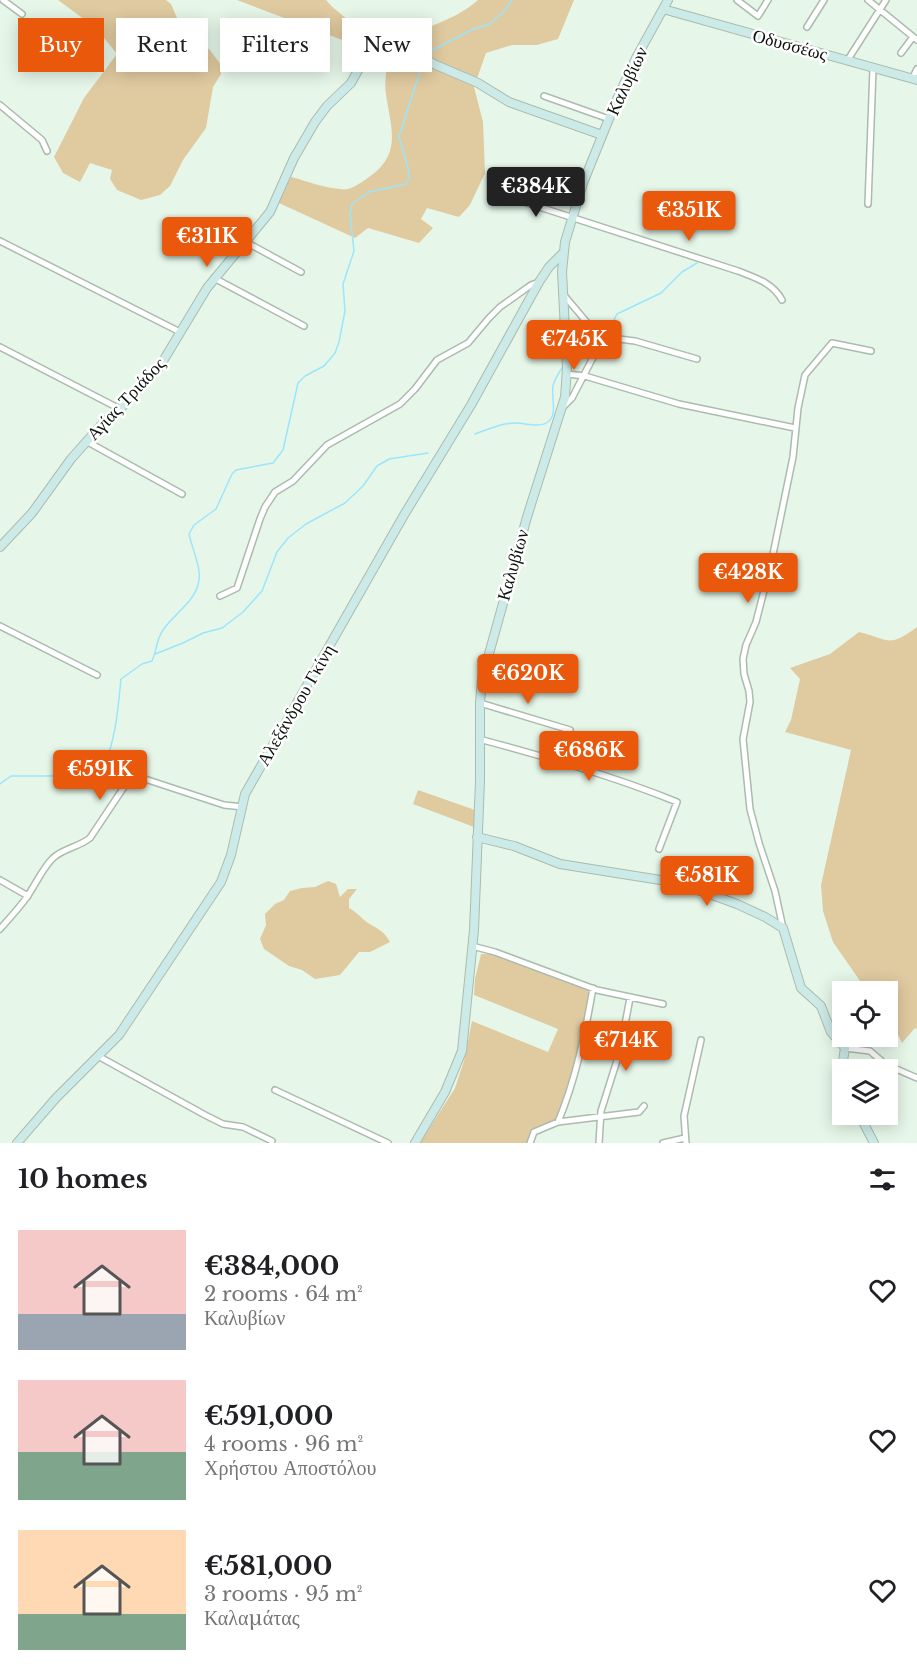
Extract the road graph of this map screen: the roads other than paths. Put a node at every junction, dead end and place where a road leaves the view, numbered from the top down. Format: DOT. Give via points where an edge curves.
graph roads {
  1 [pos="3,0"];
  2 [pos="668,0"];
  3 [pos="736,0"];
  4 [pos="768,0"];
  5 [pos="824,0"];
  6 [pos="868,0"];
  7 [pos="886,0"];
  8 [pos="663,9"];
  9 [pos="880,10"];
  10 [pos="22,14"];
  11 [pos="807,27"];
  12 [pos="915,39"];
  13 [pos="901,53"];
  14 [pos="847,61"];
  15 [pos="873,69"];
  16 [pos="917,69"];
  17 [pos="915,80"];
  18 [pos="544,96"];
  19 [pos="1,108"];
  20 [pos="609,118"];
  21 [pos="602,135"];
  22 [pos="46,152"];
  23 [pos="504,198"];
  24 [pos="868,204"];
  25 [pos="572,218"];
  26 [pos="220,228"];
  27 [pos="0,241"];
  28 [pos="246,242"];
  29 [pos="563,253"];
  30 [pos="301,272"];
  31 [pos="214,278"];
  32 [pos="539,282"];
  33 [pos="563,294"];
  34 [pos="782,300"];
  35 [pos="304,326"];
  36 [pos="180,332"];
  37 [pos="600,342"];
  38 [pos="0,347"];
  39 [pos="871,351"];
  40 [pos="697,359"];
  41 [pos="567,371"];
  42 [pos="585,376"];
  43 [pos="562,408"];
  44 [pos="120,409"];
  45 [pos="795,428"];
  46 [pos="86,441"];
  47 [pos="182,494"];
  48 [pos="0,546"];
  49 [pos="220,596"];
  50 [pos="0,626"];
  51 [pos="97,675"];
  52 [pos="480,703"];
  53 [pos="570,730"];
  54 [pos="479,739"];
  55 [pos="243,807"];
  56 [pos="477,837"];
  57 [pos="659,849"];
  58 [pos="0,880"];
  59 [pos="28,896"];
  60 [pos="0,918"];
  61 [pos="7,922"];
  62 [pos="783,928"];
  63 [pos="0,929"];
  64 [pos="472,946"];
  65 [pos="593,988"];
  66 [pos="630,998"];
  67 [pos="663,1004"];
  68 [pos="701,1040"];
  69 [pos="845,1048"];
  70 [pos="98,1056"];
  71 [pos="843,1059"];
  72 [pos="917,1078"];
  73 [pos="275,1090"];
  74 [pos="644,1106"];
  75 [pos="601,1115"];
  76 [pos="558,1122"];
  77 [pos="865,1125"];
  78 [pos="272,1141"];
  79 [pos="685,1141"];
  80 [pos="17,1143"];
  81 [pos="388,1143"];
  82 [pos="415,1143"];
  83 [pos="530,1143"];
  84 [pos="599,1143"];
  85 [pos="663,1143"];
  86 [pos="874,1143"];
  1 -- 10 [label="street"];
  2 -- 8 [label="street, Καλυβίων"];
  3 -- 4 [label="street" via="758,16"];
  5 -- 11 [label="street"];
  6 -- 9 [label="street"];
  7 -- 9 [label="street"];
  8 -- 14 [label="street, Οδυσσέως"];
  8 -- 20 [label="street, Καλυβίων"];
  9 -- 12 [label="street"];
  9 -- 14 [label="street"];
  12 -- 13 [label="street"];
  14 -- 15 [label="street, Οδυσσέως"];
  15 -- 17 [label="street, Οδυσσέως"];
  15 -- 24 [label="street"];
  16 -- 17 [label="street"];
  18 -- 20 [label="street"];
  19 -- 22 [label="street" via="42,140"];
  20 -- 21 [label="street, Καλυβίων"];
  21 -- 25 [label="street, Καλυβίων"];
  21 -- 28 [label="street, Αγίας Τριάδος" via="509,102 478,83 395,45 378,44 315,122 270,212"];
  23 -- 25 [label="street"];
  25 -- 29 [label="street, Καλυβίων"];
  25 -- 34 [label="street" via="764,281"];
  26 -- 28 [label="street"];
  27 -- 36 [label="street"];
  28 -- 30 [label="street"];
  28 -- 31 [label="street, Αγίας Τριάδος"];
  29 -- 32 [label="street, Αλεξάνδρου Γκίνη"];
  29 -- 33 [label="street, Καλυβίων"];
  31 -- 35 [label="street"];
  31 -- 36 [label="street, Αγίας Τριάδος"];
  32 -- 49 [label="street" via="500,307 468,343 437,360 400,404 327,445 293,480 275,492 260,519 237,588"];
  32 -- 55 [label="street, Αλεξάνδρου Γκίνη" via="249,787"];
  33 -- 37 [label="street"];
  33 -- 41 [label="street, Καλυβίων"];
  36 -- 44 [label="street, Αγίας Τριάδος" via="153,375"];
  37 -- 40 [label="street" via="618,338"];
  37 -- 42 [label="street"];
  38 -- 44 [label="street"];
  39 -- 45 [label="street" via="832,343 806,375"];
  41 -- 42 [label="street"];
  41 -- 43 [label="street, Καλυβίων"];
  42 -- 43 [label="street"];
  42 -- 45 [label="street" via="679,404"];
  43 -- 52 [label="street, Καλυβίων" via="484,665"];
  44 -- 46 [label="street, Αγίας Τριάδος"];
  45 -- 62 [label="street" via="793,457 772,559 743,659 750,702 743,739 750,809"];
  46 -- 47 [label="street"];
  46 -- 48 [label="street, Αγίας Τριάδος" via="32,513"];
  50 -- 51 [label="street"];
  52 -- 53 [label="street"];
  52 -- 54 [label="street, Καλυβίων"];
  54 -- 56 [label="street, Καλυβίων"];
  54 -- 57 [label="street" via="585,768 677,802"];
  55 -- 59 [label="street" via="224,805 134,777 90,838 54,857"];
  55 -- 70 [label="street, Αλεξάνδρου Γκίνη" via="222,880 137,1010"];
  56 -- 62 [label="street" via="560,864 679,883 737,904"];
  56 -- 64 [label="street, Καλυβίων"];
  58 -- 59 [label="street"];
  59 -- 61 [label="street"];
  60 -- 61 [label="street"];
  61 -- 63 [label="street"];
  62 -- 69 [label="street" via="801,988 821,1006 831,1032"];
  64 -- 65 [label="street"];
  64 -- 82 [label="street, Καλυβίων" via="462,1051 445,1092"];
  65 -- 66 [label="street"];
  65 -- 76 [label="street" via="581,1050"];
  66 -- 67 [label="street"];
  66 -- 75 [label="street" via="620,1051"];
  68 -- 79 [label="street" via="684,1116"];
  69 -- 71 [label="street"];
  69 -- 72 [label="street" via="870,1051 885,1064"];
  70 -- 78 [label="street" via="204,1115"];
  70 -- 80 [label="street, Αλεξάνδρου Γκίνη"];
  73 -- 81 [label="street"];
  74 -- 75 [label="street" via="639,1112"];
  75 -- 76 [label="street"];
  75 -- 84 [label="street"];
  76 -- 83 [label="street" via="534,1132"];
  77 -- 86 [label="street"];
  79 -- 85 [label="street"];
}
